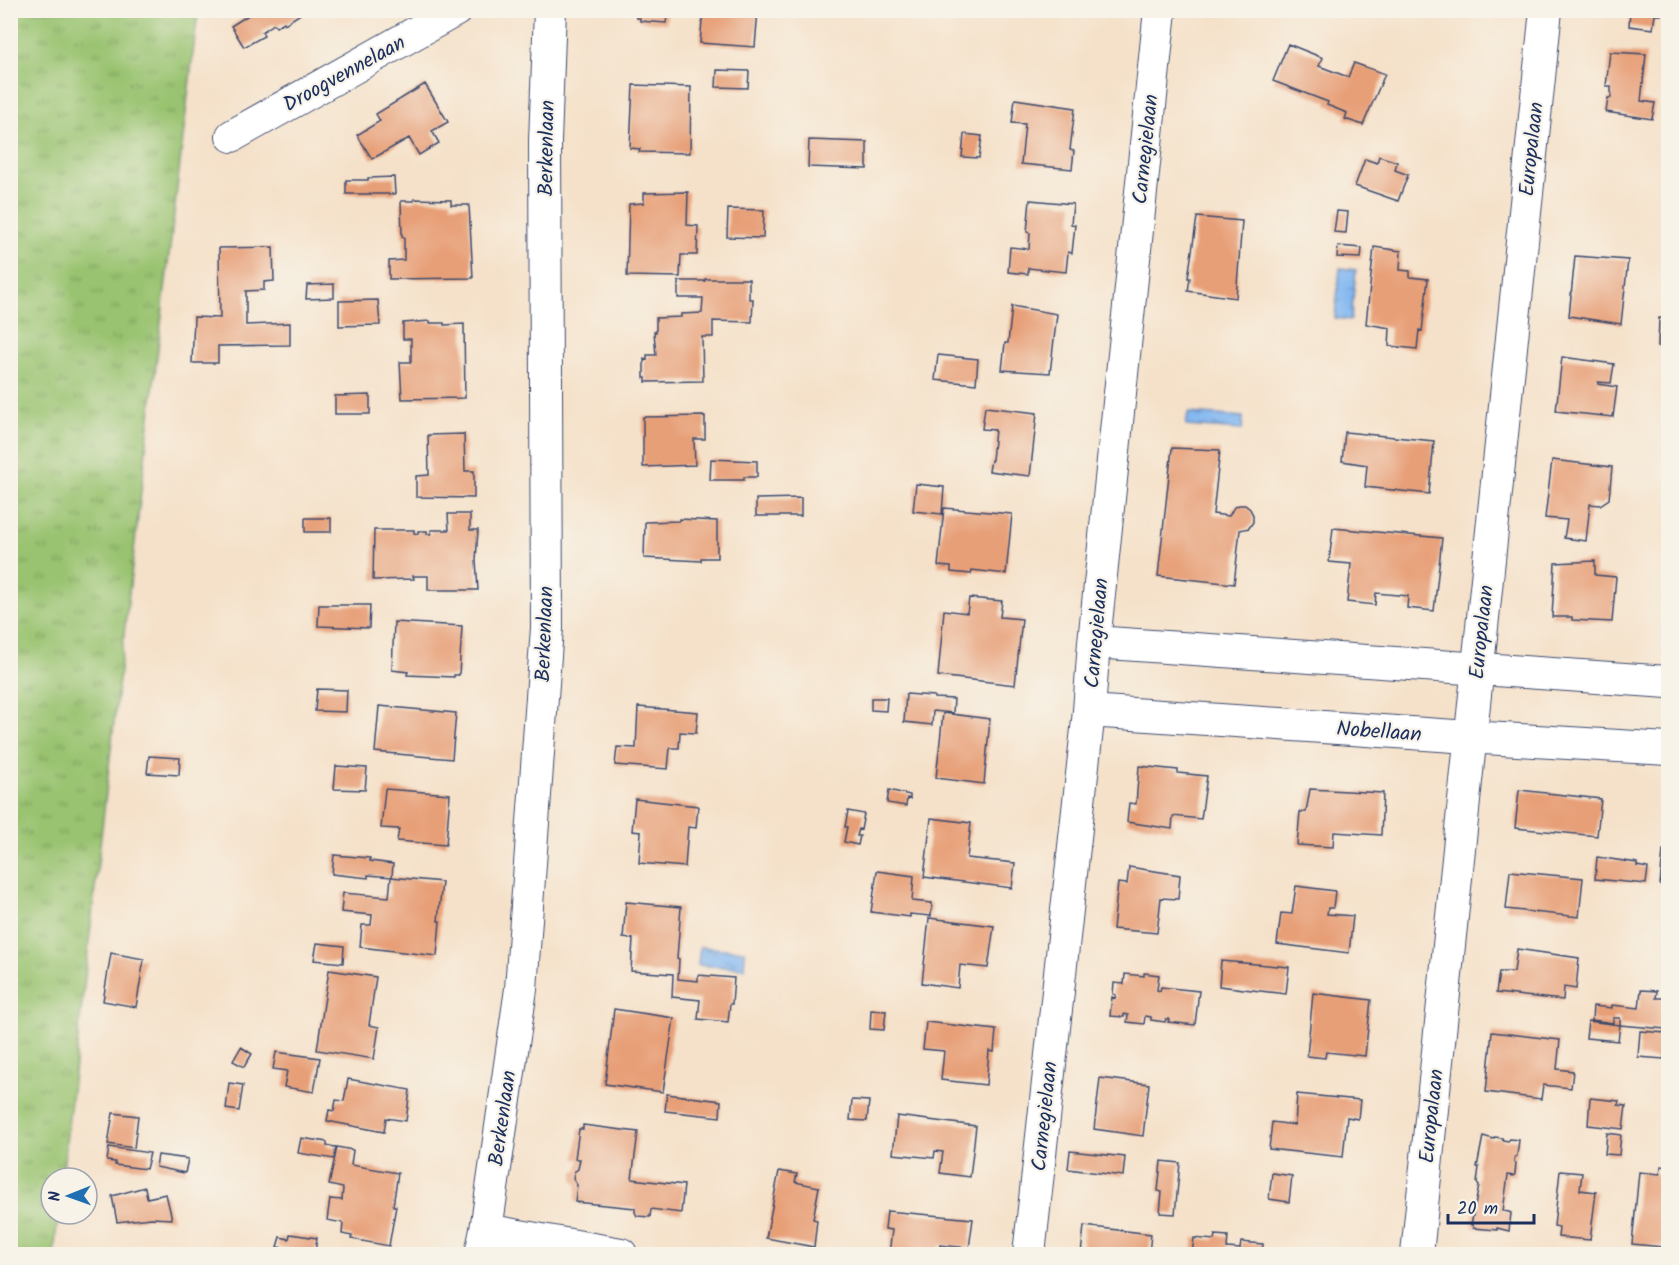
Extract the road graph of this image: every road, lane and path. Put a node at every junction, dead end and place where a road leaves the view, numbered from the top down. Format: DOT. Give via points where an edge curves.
graph roads {
  1 [pos="456,10"];
  2 [pos="550,10"];
  3 [pos="1160,10"];
  4 [pos="1545,10"];
  5 [pos="232,136"];
  6 [pos="1094,642"];
  7 [pos="1477,669"];
  8 [pos="1668,682"];
  9 [pos="1089,711"];
  10 [pos="1469,737"];
  11 [pos="1668,749"];
  12 [pos="484,1242"];
  13 [pos="621,1254"];
  14 [pos="1029,1254"];
  15 [pos="1417,1254"];
  1 -- 5 [label="street, Droogvennelaan"];
  2 -- 12 [label="street, Berkenlaan" via="545,141 547,628 521,988"];
  3 -- 6 [label="street, Carnegielaan"];
  4 -- 7 [label="street, Europalaan"];
  6 -- 7 [label="street"];
  6 -- 9 [label="street, Carnegielaan"];
  7 -- 8 [label="street"];
  7 -- 10 [label="street, Europalaan"];
  9 -- 10 [label="street, Nobellaan"];
  9 -- 14 [label="street, Carnegielaan"];
  10 -- 11 [label="street, Nobellaan"];
  10 -- 15 [label="street, Europalaan"];
  12 -- 13 [label="street"];
}
